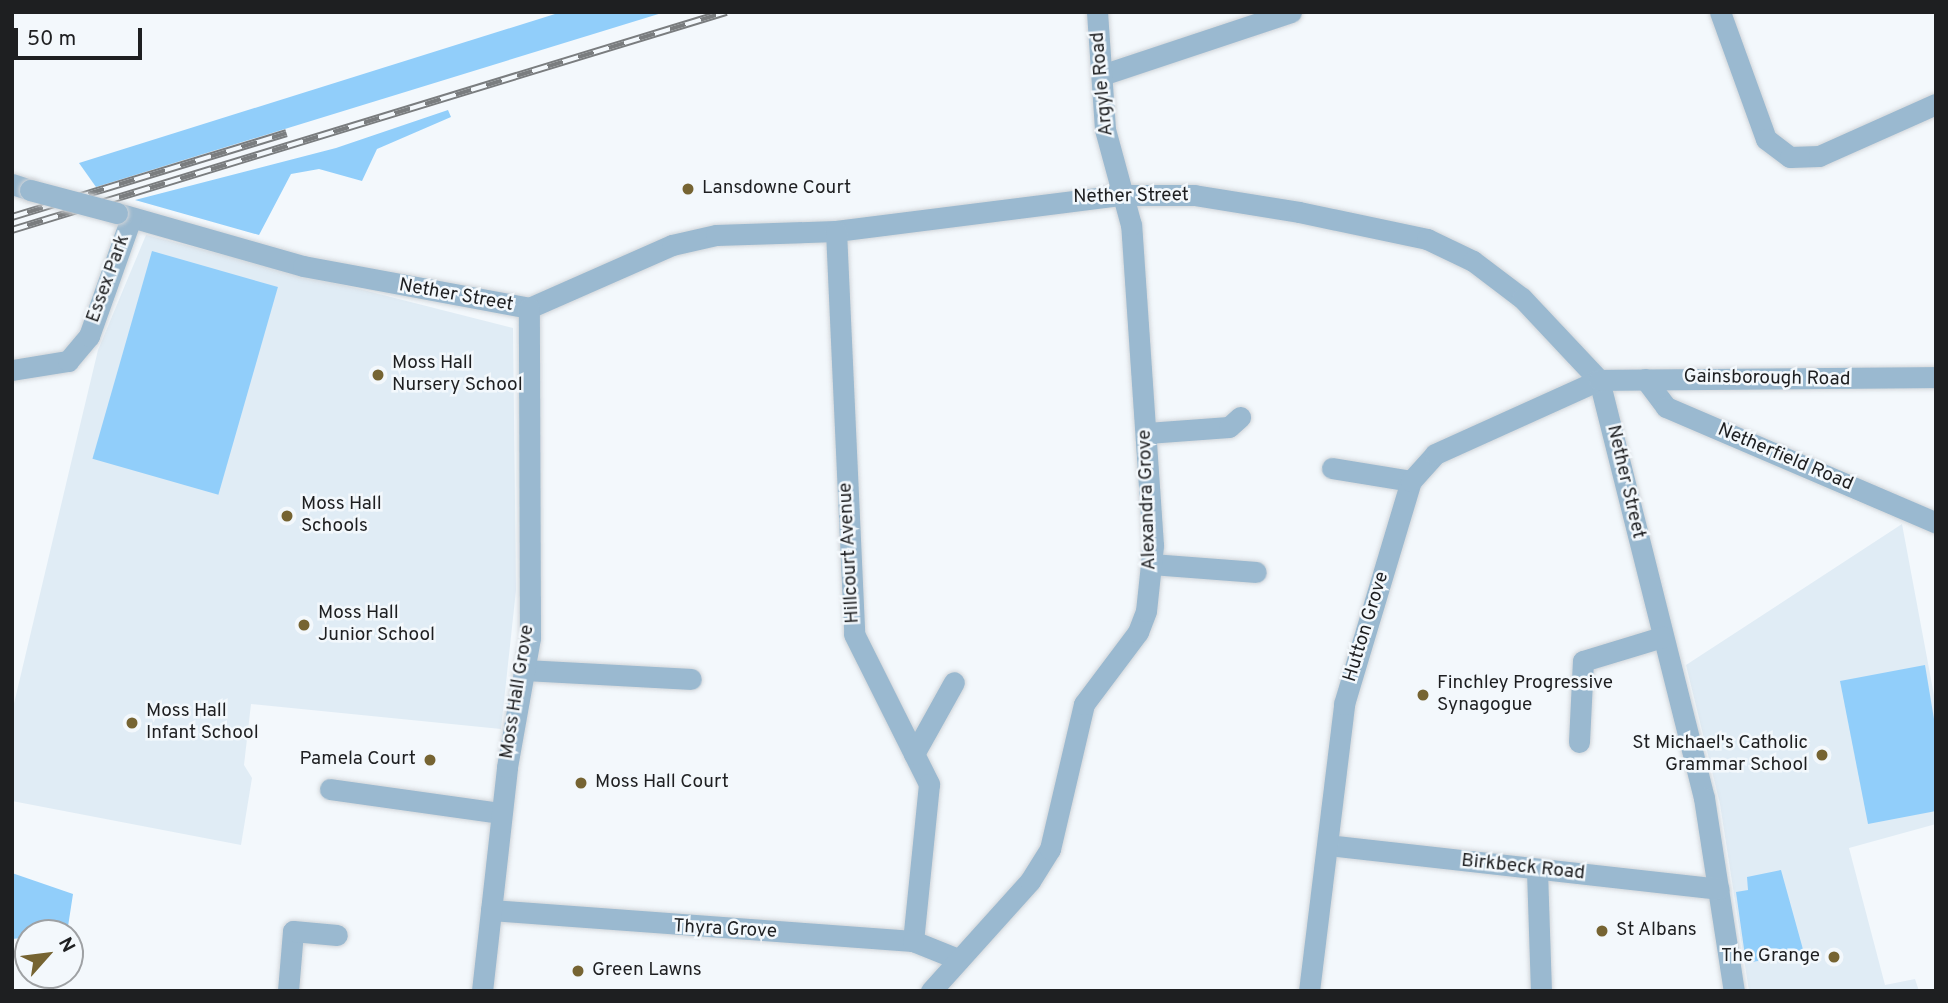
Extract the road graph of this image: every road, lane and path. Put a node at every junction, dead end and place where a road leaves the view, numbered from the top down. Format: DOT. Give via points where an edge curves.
graph roads {
  1 [pos="1097,12"];
  2 [pos="1291,12"];
  3 [pos="1720,12"];
  4 [pos="1102,75"];
  5 [pos="1936,104"];
  6 [pos="21,187"];
  7 [pos="1121,195"];
  8 [pos="124,216"];
  9 [pos="836,231"];
  10 [pos="529,308"];
  11 [pos="12,370"];
  12 [pos="1936,377"];
  13 [pos="1645,379"];
  14 [pos="1599,380"];
  15 [pos="1240,417"];
  16 [pos="1147,433"];
  17 [pos="1332,468"];
  18 [pos="1411,481"];
  19 [pos="1936,523"];
  20 [pos="1152,564"];
  21 [pos="1256,572"];
  22 [pos="1662,637"];
  23 [pos="526,670"];
  24 [pos="691,679"];
  25 [pos="954,682"];
  26 [pos="1579,742"];
  27 [pos="914,754"];
  28 [pos="330,789"];
  29 [pos="501,813"];
  30 [pos="1328,845"];
  31 [pos="1537,871"];
  32 [pos="1719,889"];
  33 [pos="491,910"];
  34 [pos="337,935"];
  35 [pos="913,941"];
  36 [pos="955,958"];
  37 [pos="288,991"];
  38 [pos="482,991"];
  39 [pos="931,991"];
  40 [pos="1309,991"];
  41 [pos="1541,991"];
  42 [pos="1734,991"];
  1 -- 4 [label="street, Argyle Road"];
  2 -- 4 [label="street"];
  3 -- 5 [label="street" via="1766,139 1790,156 1819,156"];
  4 -- 7 [label="street, Argyle Road" via="1105,130"];
  6 -- 8 [label="street, Nether Street, bridge"];
  7 -- 9 [label="street, Nether Street"];
  7 -- 14 [label="street, Nether Street" via="1194,195 1427,239 1473,261 1522,298"];
  7 -- 16 [label="street, Alexandra Grove" via="1130,225"];
  8 -- 10 [label="street, Nether Street" via="303,265"];
  8 -- 11 [label="street, Essex Park" via="89,336 68,361"];
  9 -- 10 [label="street, Nether Street" via="716,235 672,245"];
  9 -- 27 [label="street, Hillcourt Avenue" via="854,634"];
  10 -- 23 [label="street, Moss Hall Grove" via="533,484"];
  12 -- 13 [label="street, Gainsborough Road"];
  13 -- 14 [label="street, Gainsborough Road"];
  13 -- 19 [label="street, Netherfield Road" via="1667,407"];
  14 -- 18 [label="street, Hutton Grove" via="1469,434 1434,454"];
  14 -- 22 [label="street, Nether Street"];
  15 -- 16 [label="street" via="1229,427"];
  16 -- 20 [label="street, Alexandra Grove"];
  17 -- 18 [label="street"];
  18 -- 30 [label="street, Hutton Grove" via="1344,704"];
  20 -- 21 [label="street"];
  20 -- 36 [label="street, Alexandra Grove" via="1138,632 1095,684 1074,729 1050,849 1030,881"];
  22 -- 26 [label="street" via="1583,661"];
  22 -- 32 [label="street, Nether Street" via="1704,799"];
  23 -- 24 [label="street"];
  23 -- 29 [label="street, Moss Hall Grove"];
  25 -- 27 [label="street"];
  27 -- 35 [label="street, Hillcourt Avenue" via="929,784"];
  28 -- 29 [label="street"];
  29 -- 33 [label="street, Moss Hall Grove"];
  30 -- 31 [label="street, Birkbeck Road"];
  30 -- 40 [label="street, Hutton Grove"];
  31 -- 32 [label="street, Birkbeck Road"];
  31 -- 41 [label="street"];
  32 -- 42 [label="street, Nether Street"];
  33 -- 35 [label="street, Thyra Grove"];
  33 -- 38 [label="street, Moss Hall Grove"];
  34 -- 37 [label="street" via="293,931"];
  35 -- 36 [label="street, Thyra Grove"];
  36 -- 39 [label="street, Alexandra Grove"];
}
